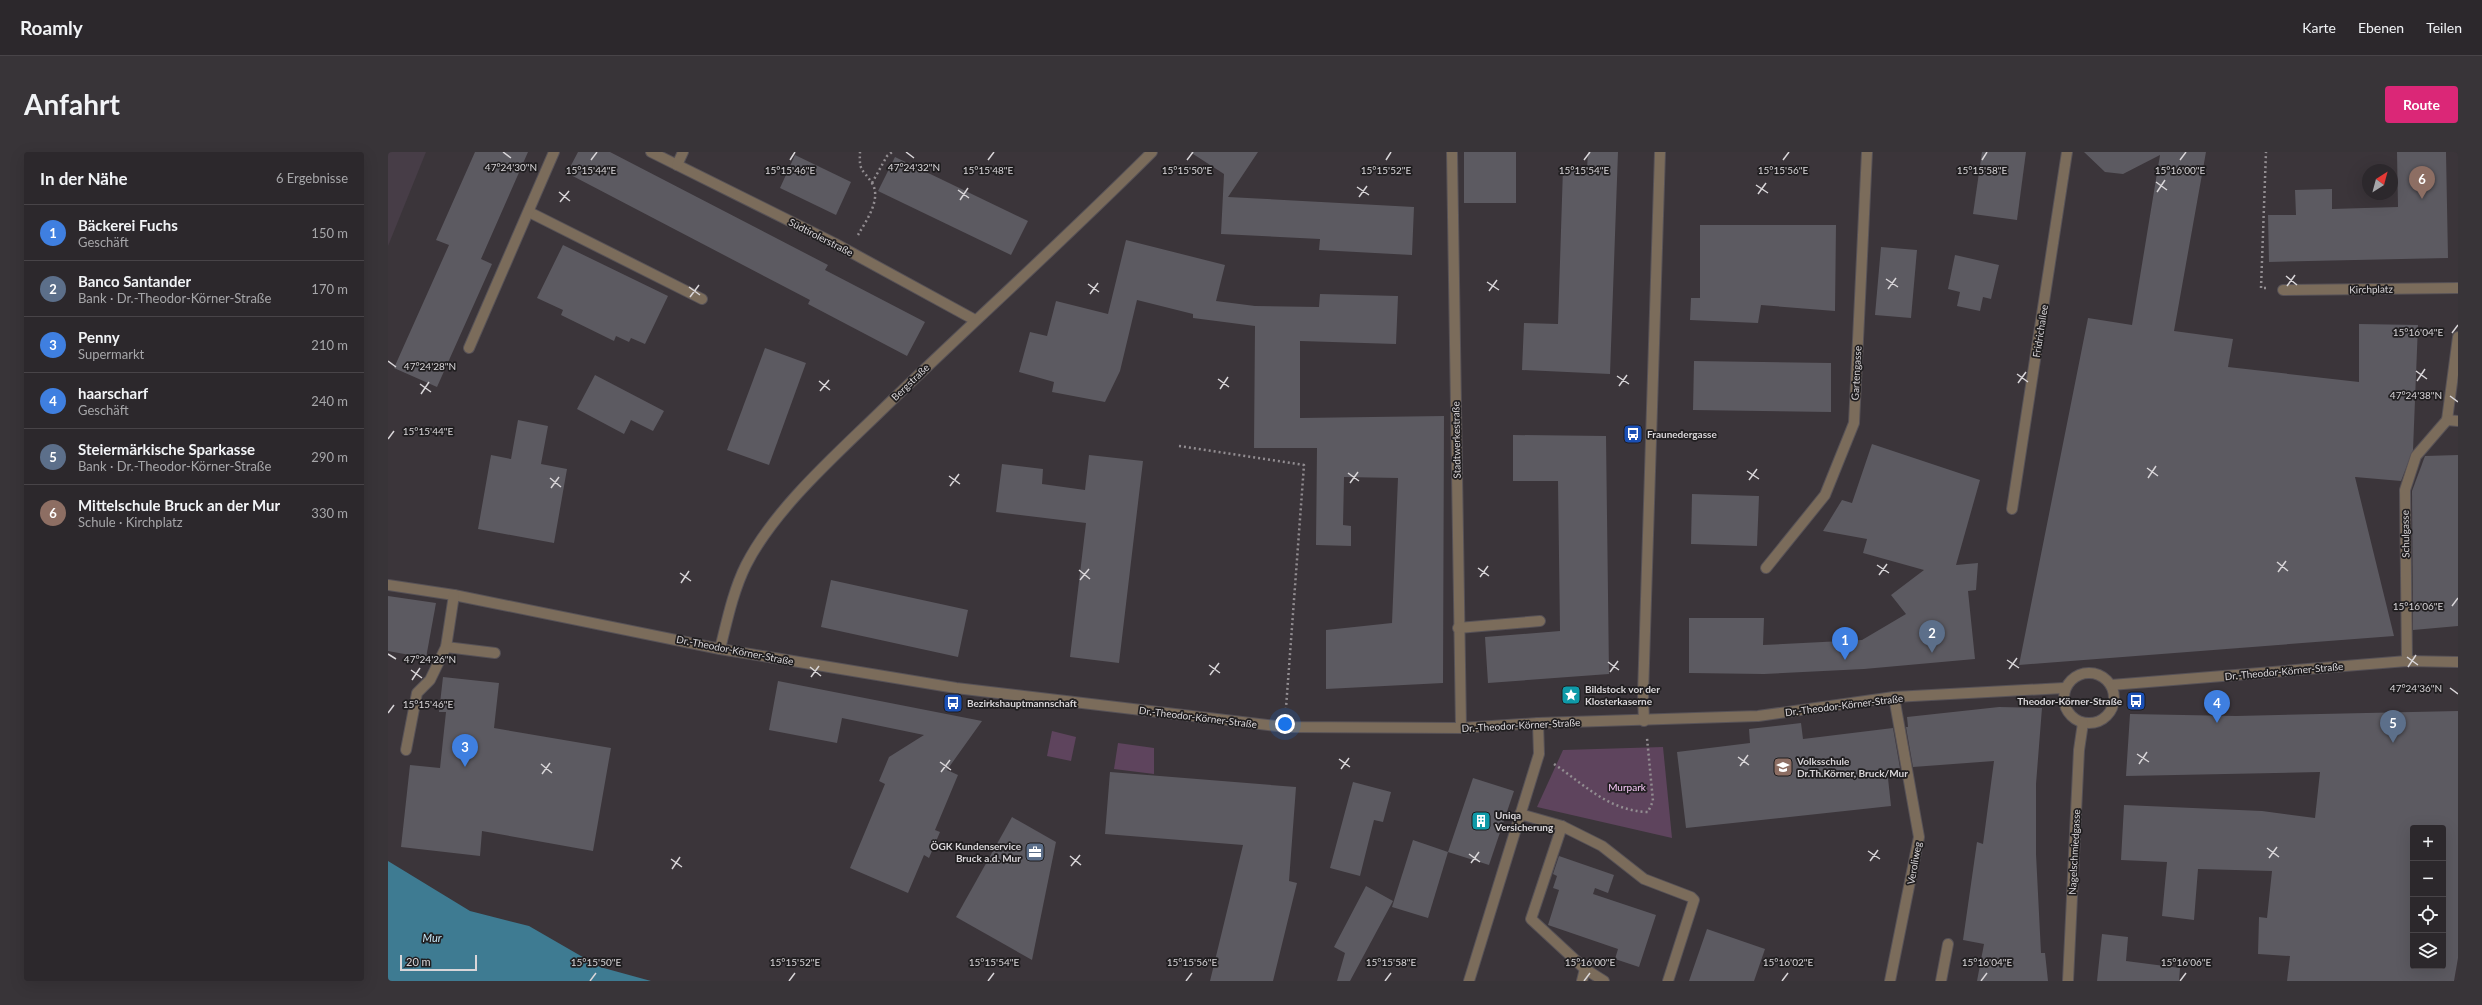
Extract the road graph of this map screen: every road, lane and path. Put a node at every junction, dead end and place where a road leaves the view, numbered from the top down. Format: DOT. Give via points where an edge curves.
graph roads {
  1 [pos="554,152"];
  2 [pos="651,152"];
  3 [pos="683,152"];
  4 [pos="860,152"];
  5 [pos="892,152"];
  6 [pos="1152,152"];
  7 [pos="1452,152"];
  8 [pos="1660,152"];
  9 [pos="1867,152"];
  10 [pos="2067,152"];
  11 [pos="2266,152"];
  12 [pos="677,166"];
  13 [pos="872,183"];
  14 [pos="529,212"];
  15 [pos="850,252"];
  16 [pos="2458,288"];
  17 [pos="2283,290"];
  18 [pos="702,300"];
  19 [pos="975,320"];
  20 [pos="2458,337"];
  21 [pos="469,348"];
  22 [pos="2447,420"];
  23 [pos="2458,422"];
  24 [pos="1179,446"];
  25 [pos="2012,509"];
  26 [pos="1766,568"];
  27 [pos="388,585"];
  28 [pos="454,595"];
  29 [pos="1540,621"];
  30 [pos="1458,628"];
  31 [pos="446,647"];
  32 [pos="720,648"];
  33 [pos="495,653"];
  34 [pos="2407,660"];
  35 [pos="2458,662"];
  36 [pos="2111,685"];
  37 [pos="2064,688"];
  38 [pos="1894,698"];
  39 [pos="1644,721"];
  40 [pos="2083,722"];
  41 [pos="1538,723"];
  42 [pos="1285,727"];
  43 [pos="1461,728"];
  44 [pos="406,750"];
  45 [pos="1539,754"];
  46 [pos="1520,814"];
  47 [pos="1562,826"];
  48 [pos="1948,944"];
  49 [pos="1585,968"];
  50 [pos="1469,981"];
  51 [pos="1582,981"];
  52 [pos="1604,981"];
  53 [pos="1668,981"];
  54 [pos="1890,981"];
  55 [pos="1941,981"];
  56 [pos="2068,981"];
  1 -- 14 [label="street"];
  2 -- 12 [label="street, Südtirolerstraße"];
  3 -- 12 [label="street"];
  4 -- 13 [label="path" via="863,174"];
  5 -- 13 [label="path" via="887,156"];
  6 -- 19 [label="street, Bergstraße"];
  7 -- 30 [label="street, Stadtwerkestraße"];
  8 -- 39 [label="street"];
  9 -- 26 [label="street, Gartengasse" via="1854,423 1824,495"];
  10 -- 25 [label="street, Fridrichallee"];
  11 -- 17 [label="path" via="2260,288"];
  12 -- 15 [label="street, Südtirolerstraße"];
  13 -- 15 [label="path" via="875,197"];
  14 -- 18 [label="street"];
  14 -- 21 [label="street"];
  15 -- 19 [label="street, Südtirolerstraße"];
  16 -- 17 [label="street, Kirchplatz"];
  19 -- 32 [label="street, Bergstraße" via="808,482 764,536 746,566 732,603"];
  20 -- 22 [label="street"];
  22 -- 23 [label="street"];
  22 -- 34 [label="street, Schulgasse" via="2416,456 2405,490"];
  24 -- 42 [label="path" via="1304,465"];
  27 -- 28 [label="street, Dr.-Theodor-Körner-Straße"];
  28 -- 31 [label="street"];
  28 -- 32 [label="street, Dr.-Theodor-Körner-Straße"];
  29 -- 30 [label="street"];
  30 -- 43 [label="street, Stadtwerkestraße"];
  31 -- 33 [label="street"];
  31 -- 44 [label="street" via="430,680 418,692"];
  32 -- 42 [label="street, Dr.-Theodor-Körner-Straße" via="956,688"];
  34 -- 35 [label="street, Dr.-Theodor-Körner-Straße"];
  34 -- 36 [label="street, Dr.-Theodor-Körner-Straße"];
  36 -- 37 [label="street" via="2102,676 2086,672 2072,678"];
  36 -- 40 [label="street" via="2114,696 2110,713 2095,723"];
  37 -- 38 [label="street, Dr.-Theodor-Körner-Straße"];
  37 -- 40 [label="street" via="2063,702 2066,710 2071,717"];
  38 -- 39 [label="street, Dr.-Theodor-Körner-Straße" via="1758,716"];
  38 -- 54 [label="street, Veroliweg" via="1919,837"];
  39 -- 41 [label="street, Dr.-Theodor-Körner-Straße"];
  39 -- 45 [label="path" via="1653,801 1648,812 1634,812 1613,806"];
  40 -- 56 [label="street, Nagelschmiedgasse" via="2079,750"];
  41 -- 43 [label="street, Dr.-Theodor-Körner-Straße"];
  41 -- 45 [label="street"];
  42 -- 43 [label="street, Dr.-Theodor-Körner-Straße"];
  45 -- 46 [label="street"];
  46 -- 47 [label="street"];
  46 -- 50 [label="street"];
  47 -- 49 [label="street" via="1531,919"];
  47 -- 53 [label="street" via="1602,846 1644,879 1694,900"];
  48 -- 55 [label="street"];
  49 -- 51 [label="street"];
  49 -- 52 [label="street"];
}
